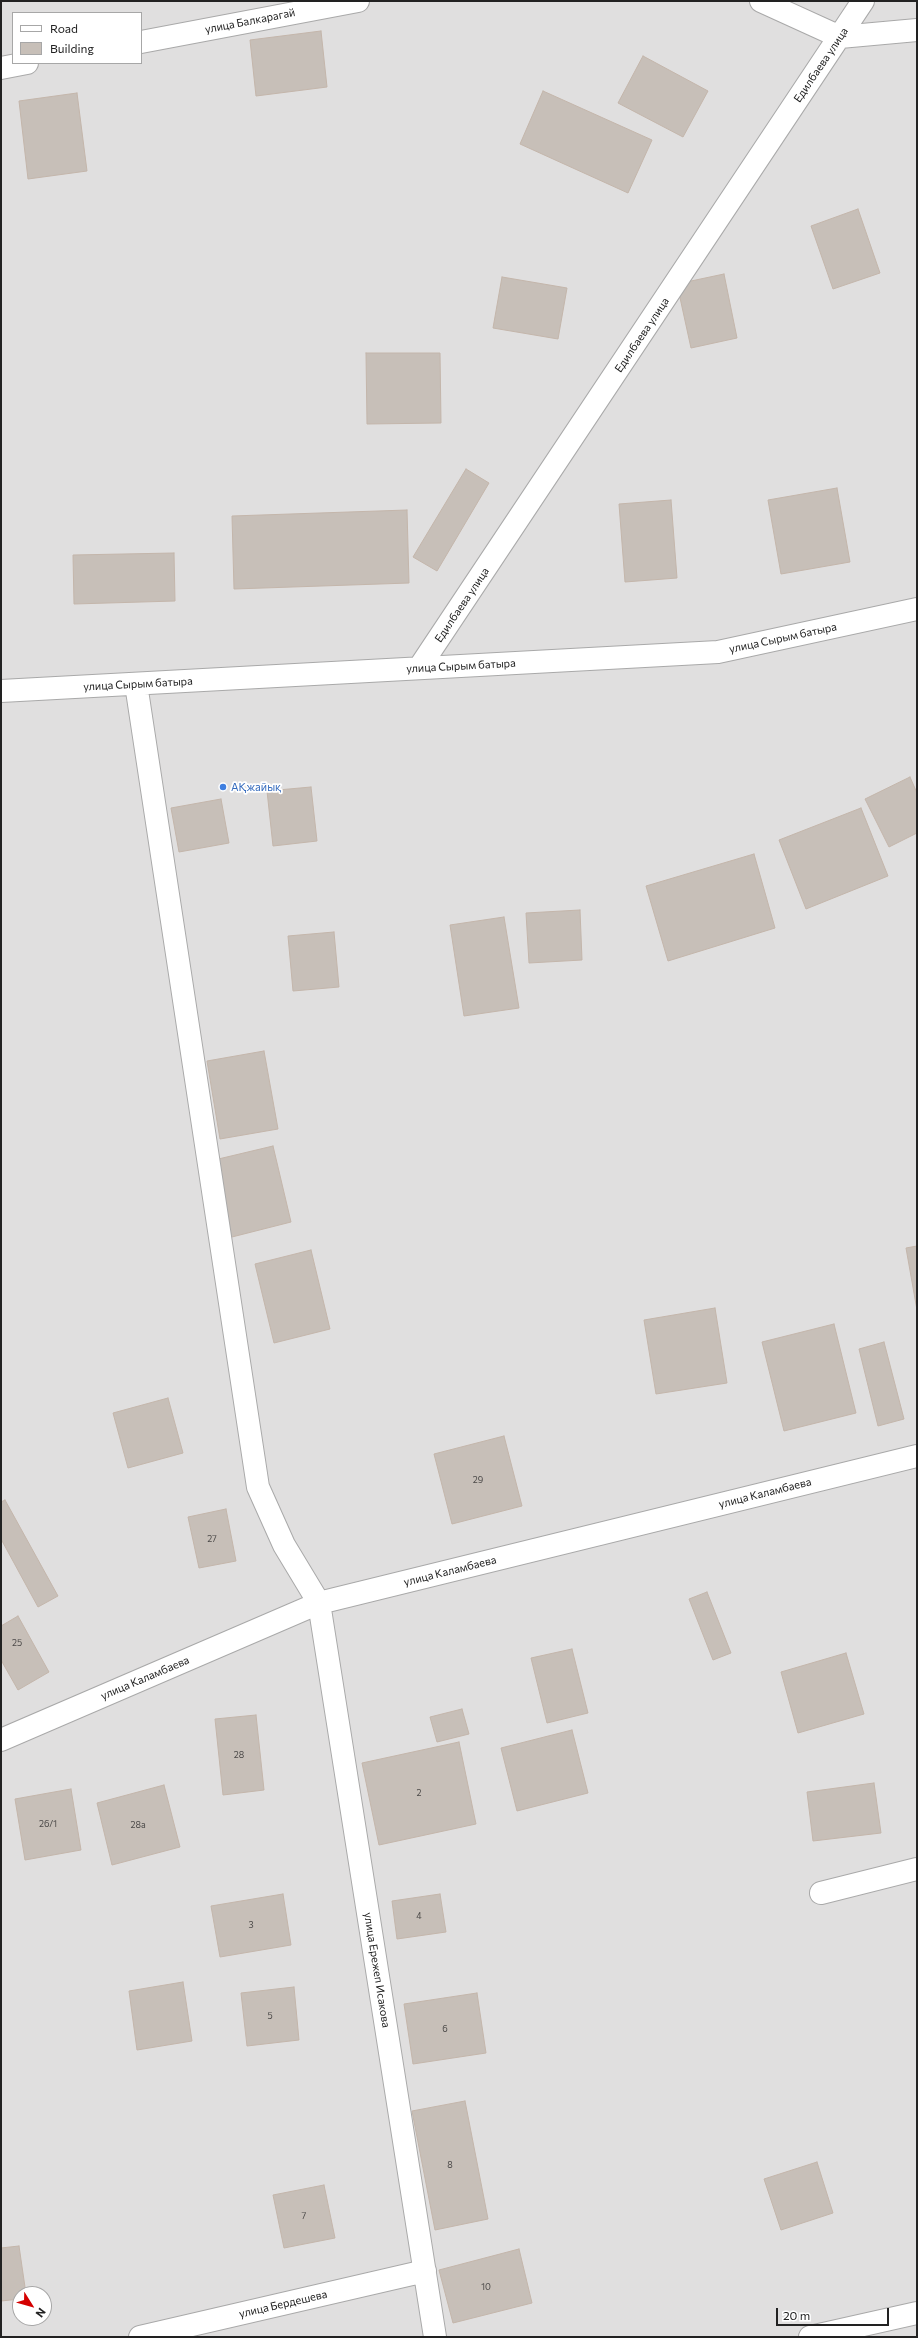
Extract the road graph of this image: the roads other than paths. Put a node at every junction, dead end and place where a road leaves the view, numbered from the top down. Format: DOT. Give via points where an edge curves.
graph roads {
  1 [pos="358,1"];
  2 [pos="760,1"];
  3 [pos="863,1"];
  4 [pos="917,30"];
  5 [pos="840,37"];
  6 [pos="142,42"];
  7 [pos="23,64"];
  8 [pos="1,68"];
  9 [pos="917,609"];
  10 [pos="420,668"];
  11 [pos="136,684"];
  12 [pos="1,691"];
  13 [pos="917,1456"];
  14 [pos="319,1603"];
  15 [pos="1,1740"];
  16 [pos="917,1870"];
  17 [pos="821,1893"];
  18 [pos="425,2271"];
  19 [pos="917,2312"];
  20 [pos="140,2337"];
  21 [pos="435,2337"];
  22 [pos="810,2337"];
  1 -- 6 [label="street, улица Балкарагай"];
  2 -- 5 [label="street"];
  3 -- 5 [label="street, Едилбаева улица"];
  4 -- 5 [label="street"];
  5 -- 10 [label="street, Едилбаева улица"];
  7 -- 8 [label="street"];
  9 -- 10 [label="street, улица Сырым батыра" via="718,652"];
  10 -- 11 [label="street, улица Сырым батыра"];
  11 -- 12 [label="street, улица Сырым батыра"];
  11 -- 14 [label="street" via="258,1487 284,1545"];
  13 -- 14 [label="street, улица Каламбаева"];
  14 -- 15 [label="street, улица Каламбаева"];
  14 -- 18 [label="street, улица Ережеп Исакова"];
  16 -- 17 [label="street"];
  18 -- 20 [label="street, улица Бердешева"];
  18 -- 21 [label="street, улица Ережеп Исакова"];
  19 -- 22 [label="street"];
}
